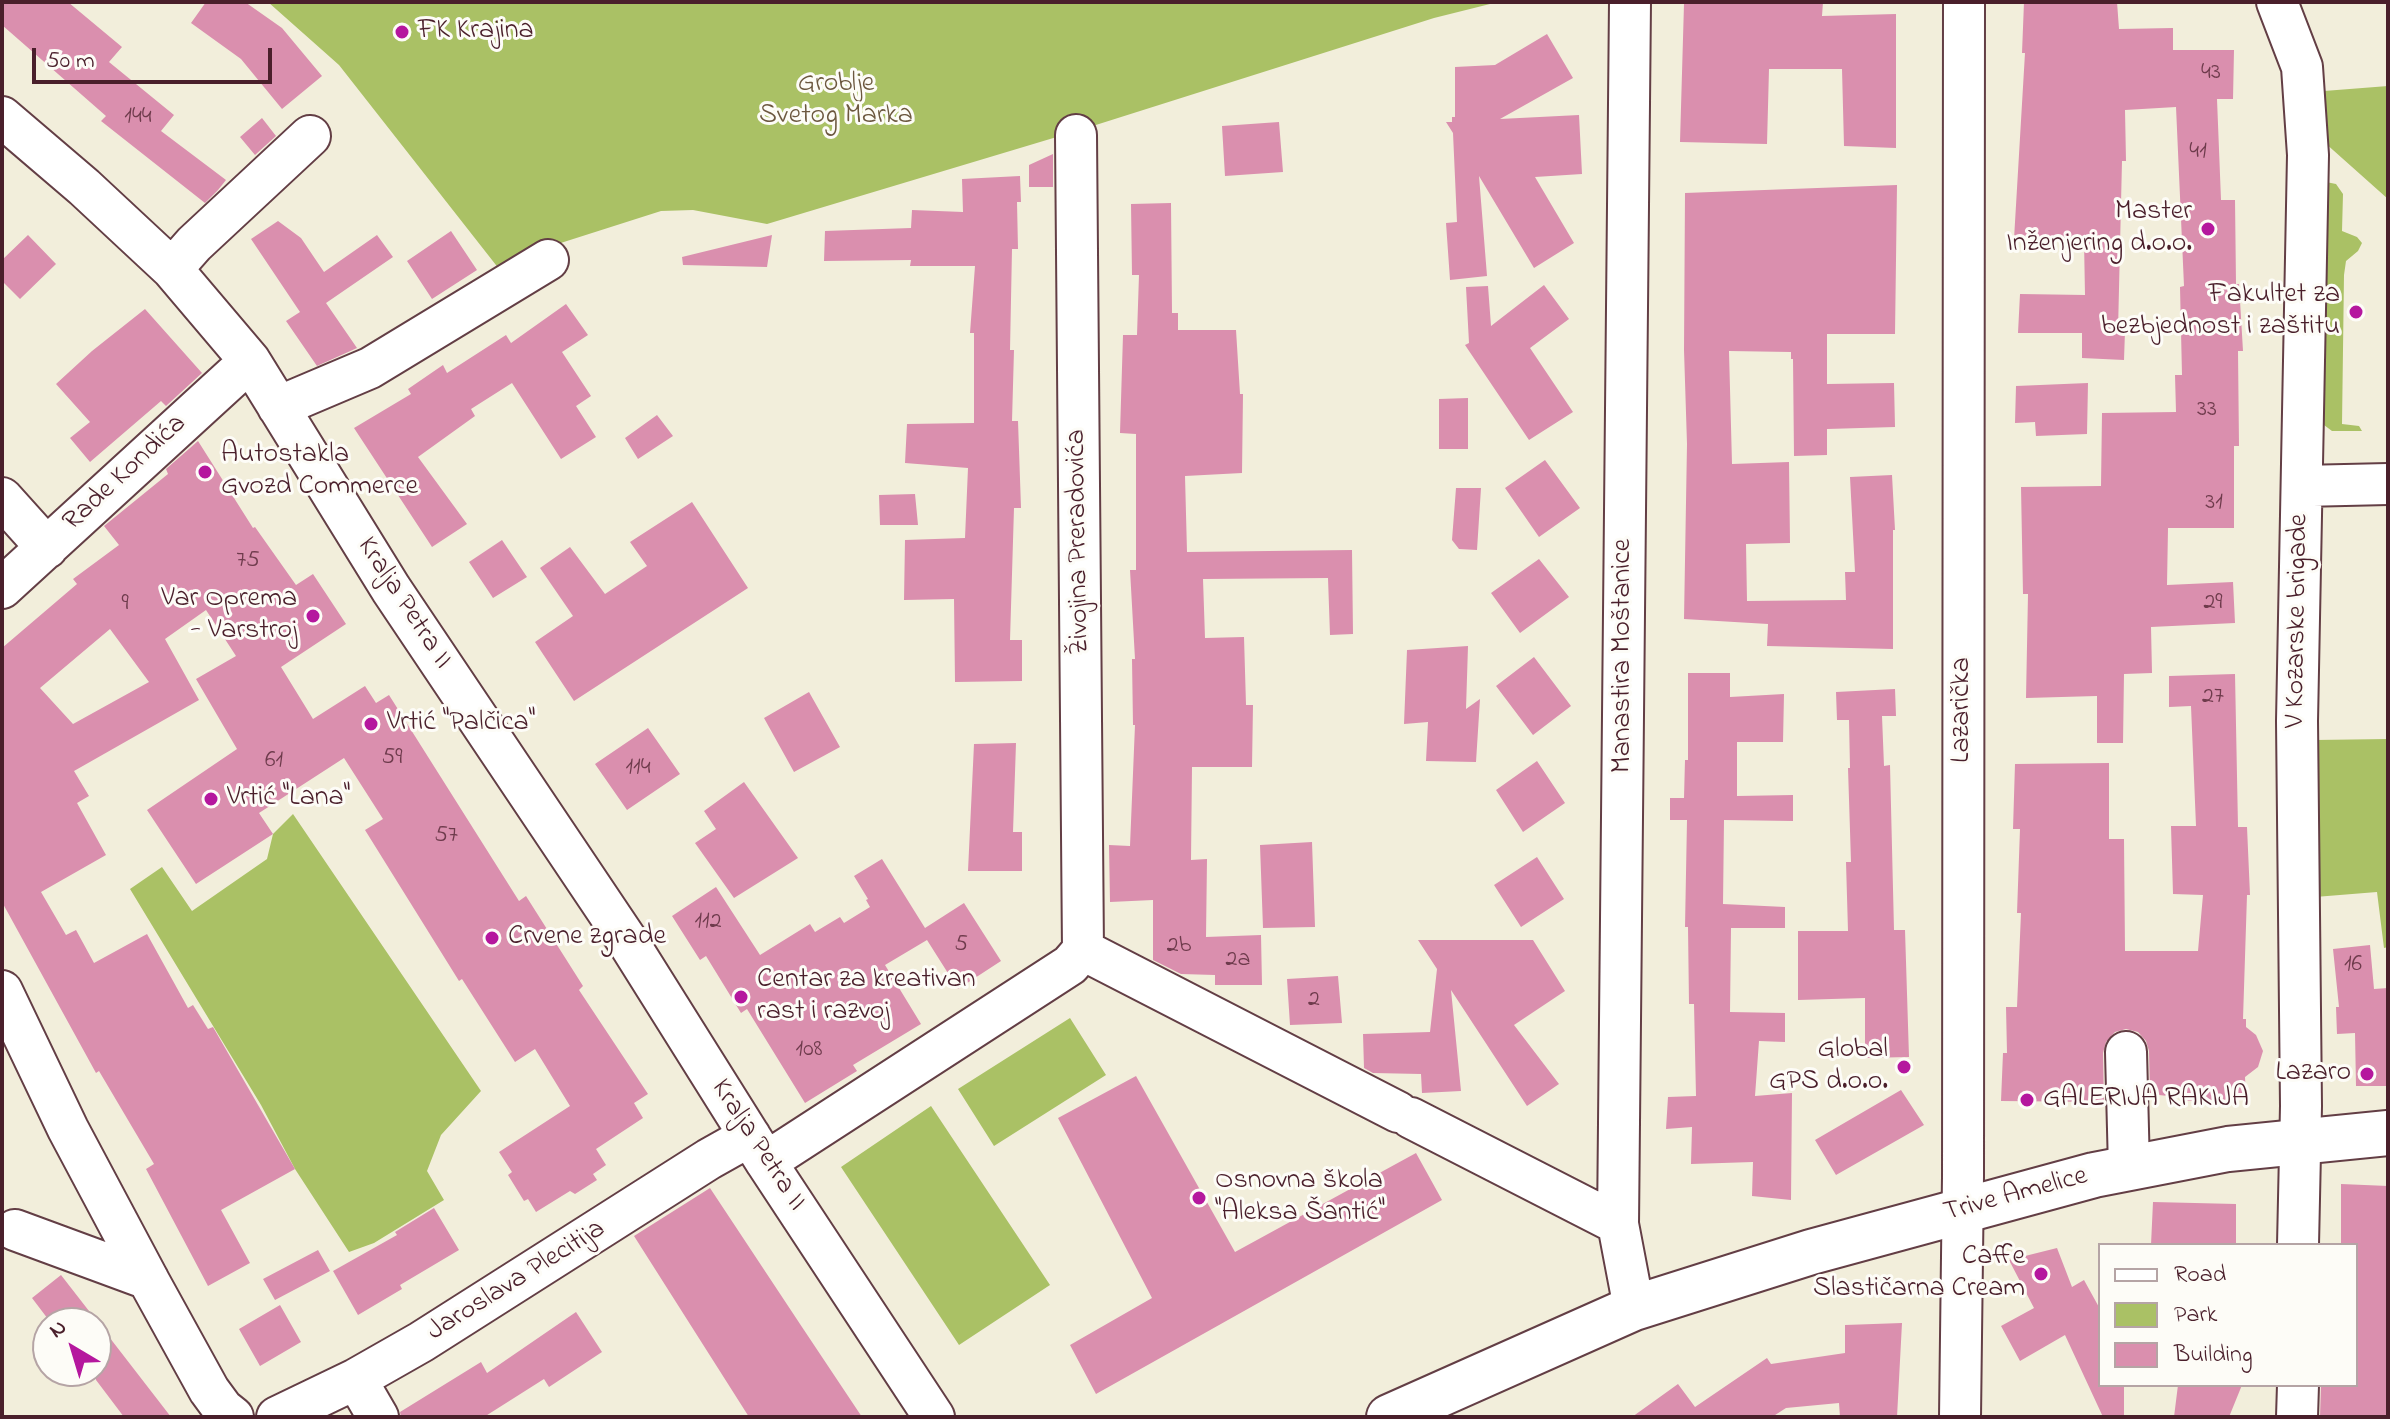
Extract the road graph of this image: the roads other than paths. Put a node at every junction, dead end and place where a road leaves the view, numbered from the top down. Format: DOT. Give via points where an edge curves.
graph roads {
  1 [pos="1630,2"];
  2 [pos="1964,2"];
  3 [pos="2277,2"];
  4 [pos="2,117"];
  5 [pos="1076,135"];
  6 [pos="310,136"];
  7 [pos="183,256"];
  8 [pos="548,260"];
  9 [pos="250,361"];
  10 [pos="278,407"];
  11 [pos="2388,484"];
  12 [pos="2302,486"];
  13 [pos="2,498"];
  14 [pos="47,548"];
  15 [pos="2,588"];
  16 [pos="1083,950"];
  17 [pos="2,991"];
  18 [pos="2126,1052"];
  19 [pos="2388,1133"];
  20 [pos="2301,1141"];
  21 [pos="758,1149"];
  22 [pos="2129,1168"];
  23 [pos="1961,1210"];
  24 [pos="1618,1224"];
  25 [pos="15,1230"];
  26 [pos="2298,1243"];
  27 [pos="148,1279"];
  28 [pos="1634,1308"];
  29 [pos="356,1379"];
  30 [pos="2298,1387"];
  31 [pos="233,1417"];
  32 [pos="277,1417"];
  33 [pos="378,1417"];
  34 [pos="934,1417"];
  35 [pos="1389,1417"];
  36 [pos="1960,1417"];
  37 [pos="2297,1417"];
  1 -- 24 [label="street, Manastira Moštanice"];
  2 -- 23 [label="street, Lazarička"];
  3 -- 12 [label="street, V Kozarske brigade" via="2302,67 2308,155"];
  4 -- 7 [label="street, Kralja Petra II" via="84,187"];
  5 -- 16 [label="street, Živojina Preradovića"];
  6 -- 7 [label="street"];
  7 -- 9 [label="street, Kralja Petra II"];
  8 -- 10 [label="street" via="370,368"];
  9 -- 10 [label="street, Kralja Petra II"];
  9 -- 14 [label="street, Rade Kondića"];
  10 -- 21 [label="street, Kralja Petra II"];
  11 -- 12 [label="street"];
  12 -- 20 [label="street, V Kozarske brigade" via="2297,736"];
  13 -- 14 [label="street"];
  14 -- 15 [label="street, Rade Kondića"];
  16 -- 21 [label="street" via="1070,965"];
  16 -- 24 [label="street"];
  17 -- 27 [label="street"];
  18 -- 22 [label="street"];
  19 -- 20 [label="main road, Trive Amelice"];
  20 -- 22 [label="main road, Trive Amelice"];
  20 -- 26 [label="street, V Kozarske brigade"];
  21 -- 29 [label="street, Jaroslava Plecitija" via="709,1159"];
  21 -- 34 [label="street, Kralja Petra II"];
  22 -- 23 [label="main road, Trive Amelice"];
  23 -- 28 [label="main road, Trive Amelice"];
  23 -- 36 [label="street, Lazarička"];
  24 -- 28 [label="street, Manastira Moštanice"];
  25 -- 27 [label="street"];
  27 -- 31 [label="street" via="209,1390"];
  28 -- 35 [label="main road, Trive Amelice"];
  29 -- 32 [label="street, Jaroslava Plecitija"];
  29 -- 33 [label="street"];
  30 -- 37 [label="street"];
}
